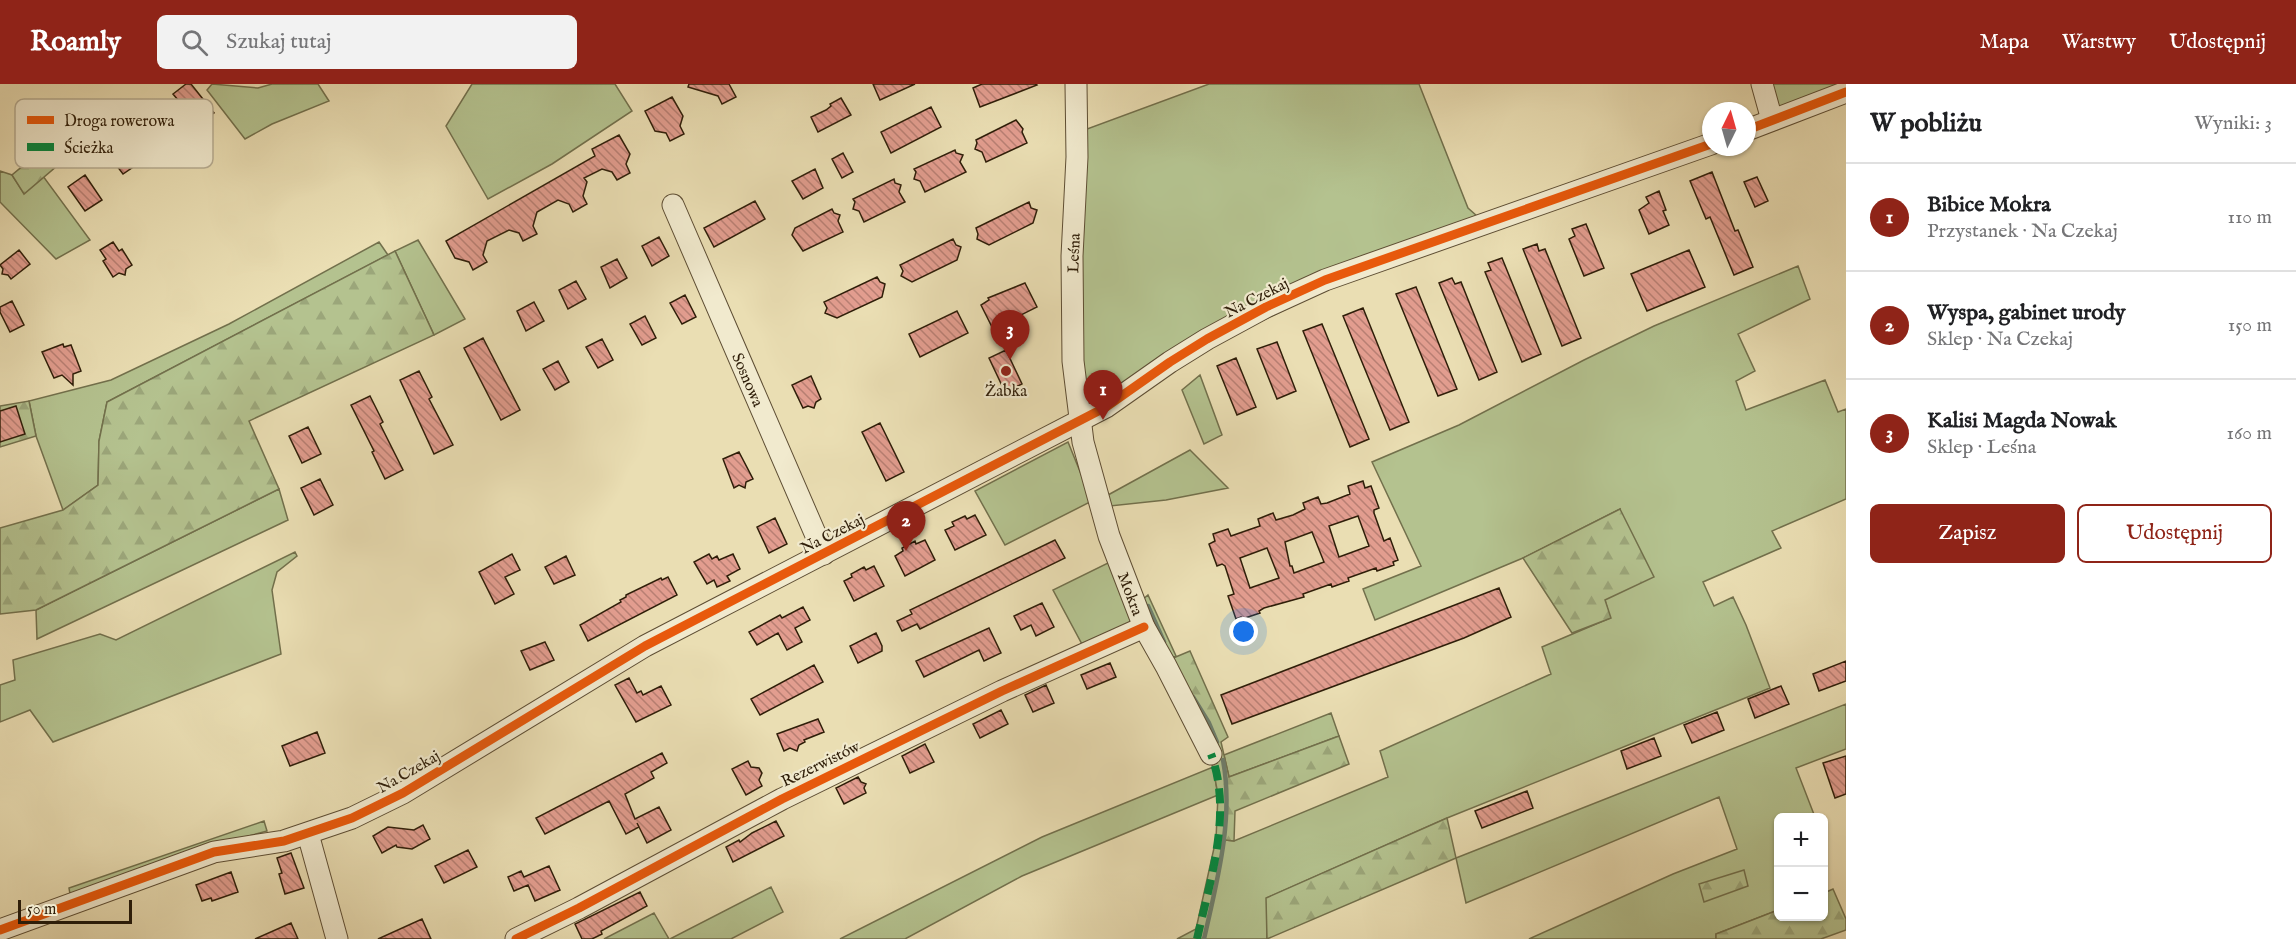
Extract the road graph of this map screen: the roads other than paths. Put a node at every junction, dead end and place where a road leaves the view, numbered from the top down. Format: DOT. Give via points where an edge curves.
graph roads {
  1 [pos="1076,84"];
  2 [pos="1762,84"];
  3 [pos="1846,92"];
  4 [pos="1772,120"];
  5 [pos="1756,126"];
  6 [pos="1702,147"];
  7 [pos="674,205"];
  8 [pos="1079,421"];
  9 [pos="824,554"];
  10 [pos="1144,627"];
  11 [pos="1211,754"];
  12 [pos="308,834"];
  13 [pos="0,930"];
  14 [pos="337,939"];
  15 [pos="516,939"];
  1 -- 8 [label="street, Leśna" via="1077,157 1071,256 1073,362"];
  2 -- 4 [label="street"];
  3 -- 4 [label="street"];
  4 -- 5 [label="street"];
  6 -- 8 [label="street, Na Czekaj" via="1325,280 1207,339"];
  7 -- 9 [label="street, Sosnowa"];
  8 -- 9 [label="street, Na Czekaj"];
  8 -- 10 [label="street, Mokra" via="1109,536"];
  9 -- 12 [label="street, Na Czekaj" via="645,646 403,793 352,819"];
  10 -- 11 [label="street, Mokra"];
  10 -- 15 [label="street, Rezerwistów" via="1002,691 792,794"];
  12 -- 13 [label="street, Na Czekaj" via="214,852"];
  12 -- 14 [label="street"];
}
